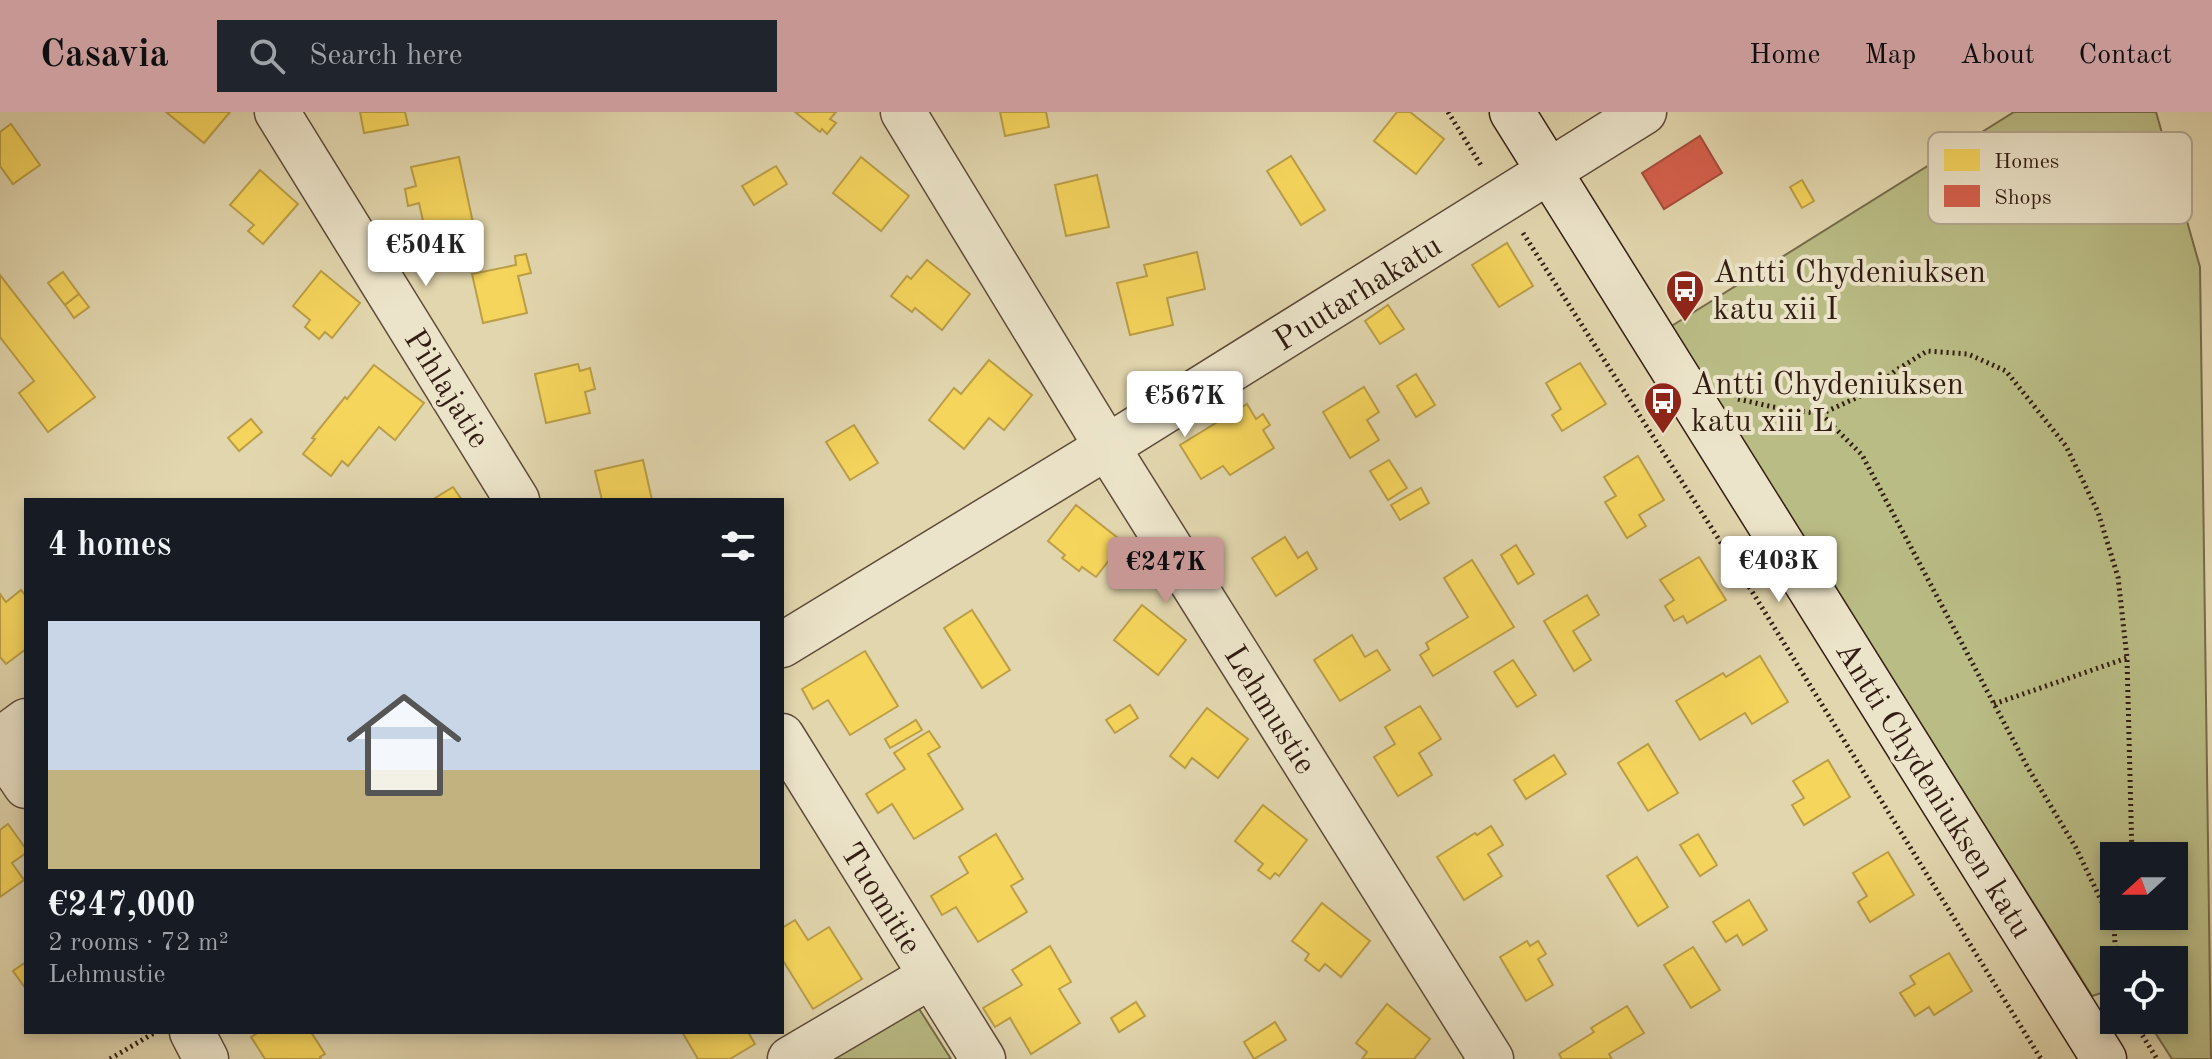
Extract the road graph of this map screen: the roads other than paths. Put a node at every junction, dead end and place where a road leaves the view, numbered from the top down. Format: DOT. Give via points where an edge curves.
graph roads {
  1 [pos="277,112"];
  2 [pos="903,112"];
  3 [pos="1512,112"];
  4 [pos="1644,112"];
  5 [pos="1549,172"];
  6 [pos="1107,447"];
  7 [pos="516,498"];
  8 [pos="784,644"];
  9 [pos="24,722"];
  10 [pos="784,739"];
  11 [pos="0,740"];
  12 [pos="0,748"];
  13 [pos="24,783"];
  14 [pos="931,976"];
  15 [pos="193,1034"];
  16 [pos="206,1059"];
  17 [pos="790,1059"];
  18 [pos="983,1059"];
  19 [pos="1491,1059"];
  20 [pos="2104,1059"];
  1 -- 7 [label="street, Pihlajatie"];
  2 -- 6 [label="street, Lehmustie"];
  3 -- 5 [label="street, Antti Chydeniuksen katu"];
  4 -- 5 [label="street, Puutarhakatu"];
  5 -- 6 [label="street, Puutarhakatu"];
  5 -- 20 [label="street, Antti Chydeniuksen katu"];
  6 -- 8 [label="street, Puutarhakatu"];
  6 -- 19 [label="street, Lehmustie"];
  9 -- 11 [label="street"];
  10 -- 14 [label="street, Tuomitie"];
  12 -- 13 [label="street"];
  14 -- 17 [label="street"];
  14 -- 18 [label="street, Tuomitie"];
  15 -- 16 [label="street"];
}
